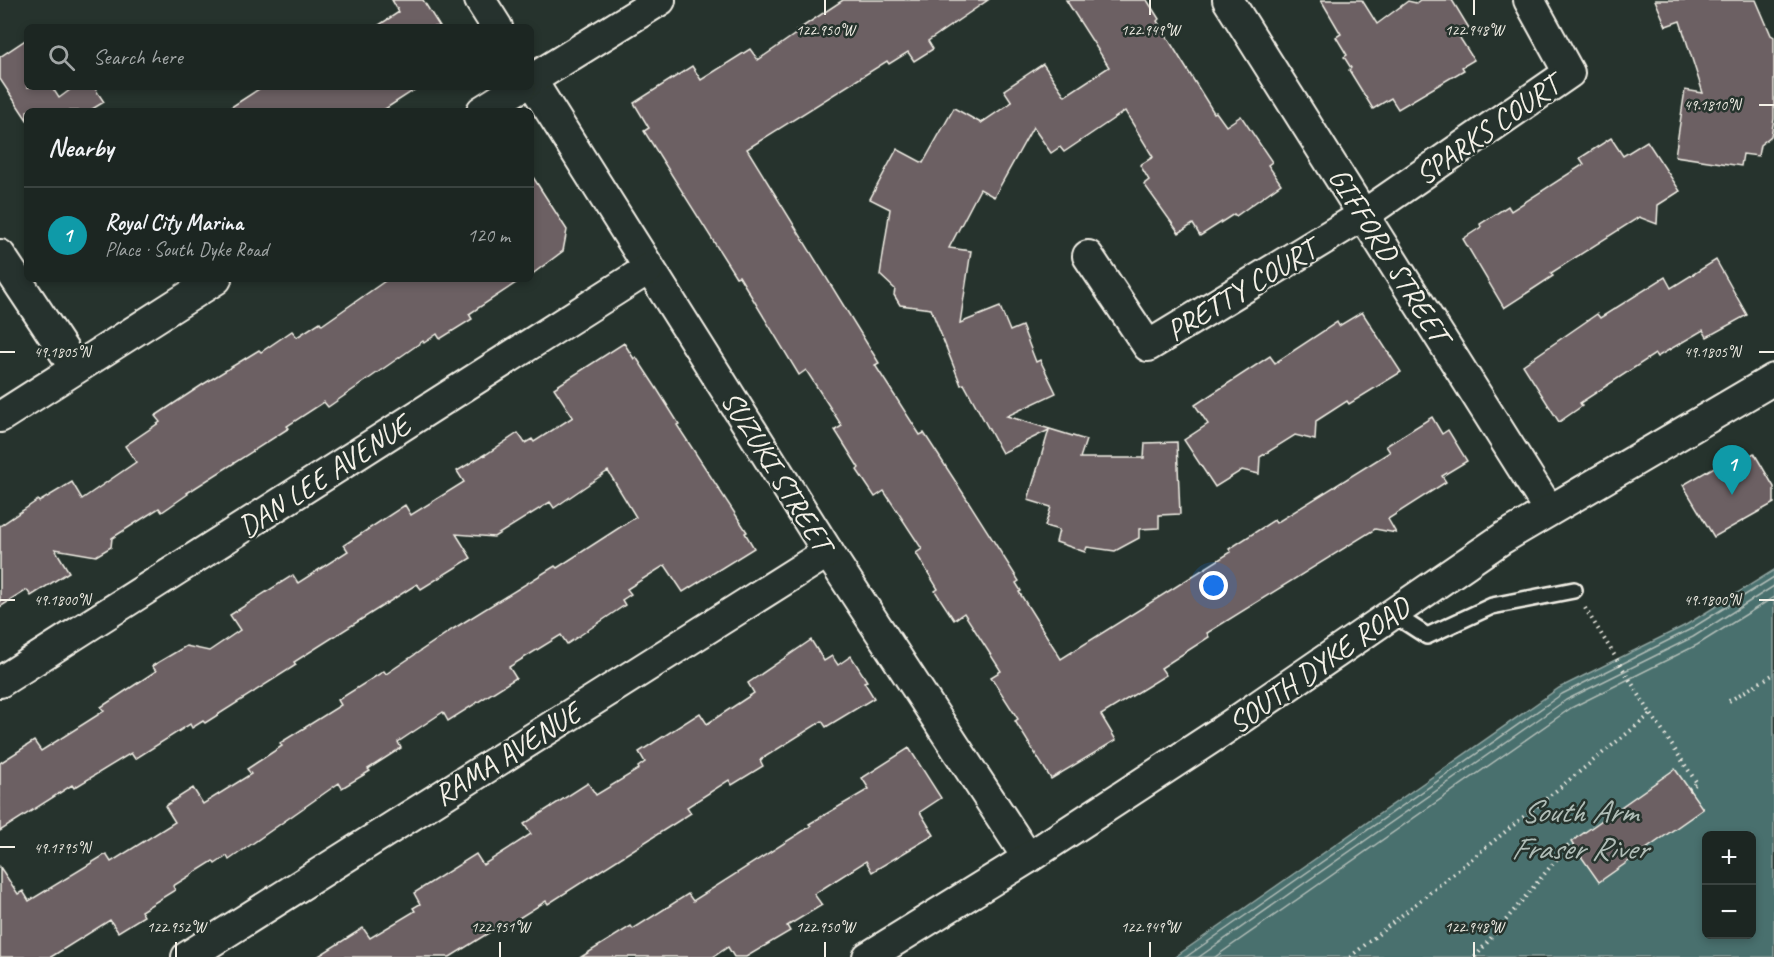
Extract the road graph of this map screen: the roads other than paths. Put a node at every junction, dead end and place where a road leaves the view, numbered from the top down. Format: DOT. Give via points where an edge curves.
graph roads {
  1 [pos="480,0"];
  2 [pos="660,0"];
  3 [pos="1228,0"];
  4 [pos="1529,0"];
  5 [pos="495,24"];
  6 [pos="534,78"];
  7 [pos="534,85"];
  8 [pos="515,90"];
  9 [pos="488,108"];
  10 [pos="1365,214"];
  11 [pos="0,255"];
  12 [pos="1088,256"];
  13 [pos="648,269"];
  14 [pos="211,282"];
  15 [pos="75,368"];
  16 [pos="1774,379"];
  17 [pos="0,417"];
  18 [pos="1549,510"];
  19 [pos="828,552"];
  20 [pos="1574,590"];
  21 [pos="1393,614"];
  22 [pos="0,682"];
  23 [pos="1028,858"];
  24 [pos="187,957"];
  25 [pos="868,957"];
  1 -- 5 [label="street"];
  2 -- 6 [label="street"];
  3 -- 10 [label="street, GIFFORD STREET"];
  4 -- 10 [label="street, SPARKS COURT" via="1569,73"];
  7 -- 13 [label="street, SUZUKI STREET"];
  8 -- 9 [label="street"];
  10 -- 12 [label="street, PRETTY COURT" via="1148,346"];
  10 -- 18 [label="street, GIFFORD STREET"];
  11 -- 15 [label="street"];
  13 -- 19 [label="street, SUZUKI STREET"];
  13 -- 22 [label="street, DAN LEE AVENUE"];
  14 -- 15 [label="street"];
  15 -- 17 [label="street"];
  16 -- 18 [label="street, SOUTH DYKE ROAD"];
  18 -- 21 [label="street, SOUTH DYKE ROAD"];
  19 -- 23 [label="street, SUZUKI STREET"];
  19 -- 24 [label="street, RAMA AVENUE"];
  20 -- 21 [label="lane" via="1492,606 1427,636"];
  21 -- 23 [label="street, SOUTH DYKE ROAD" via="1219,734"];
  23 -- 25 [label="street, SOUTH DYKE ROAD"];
}
